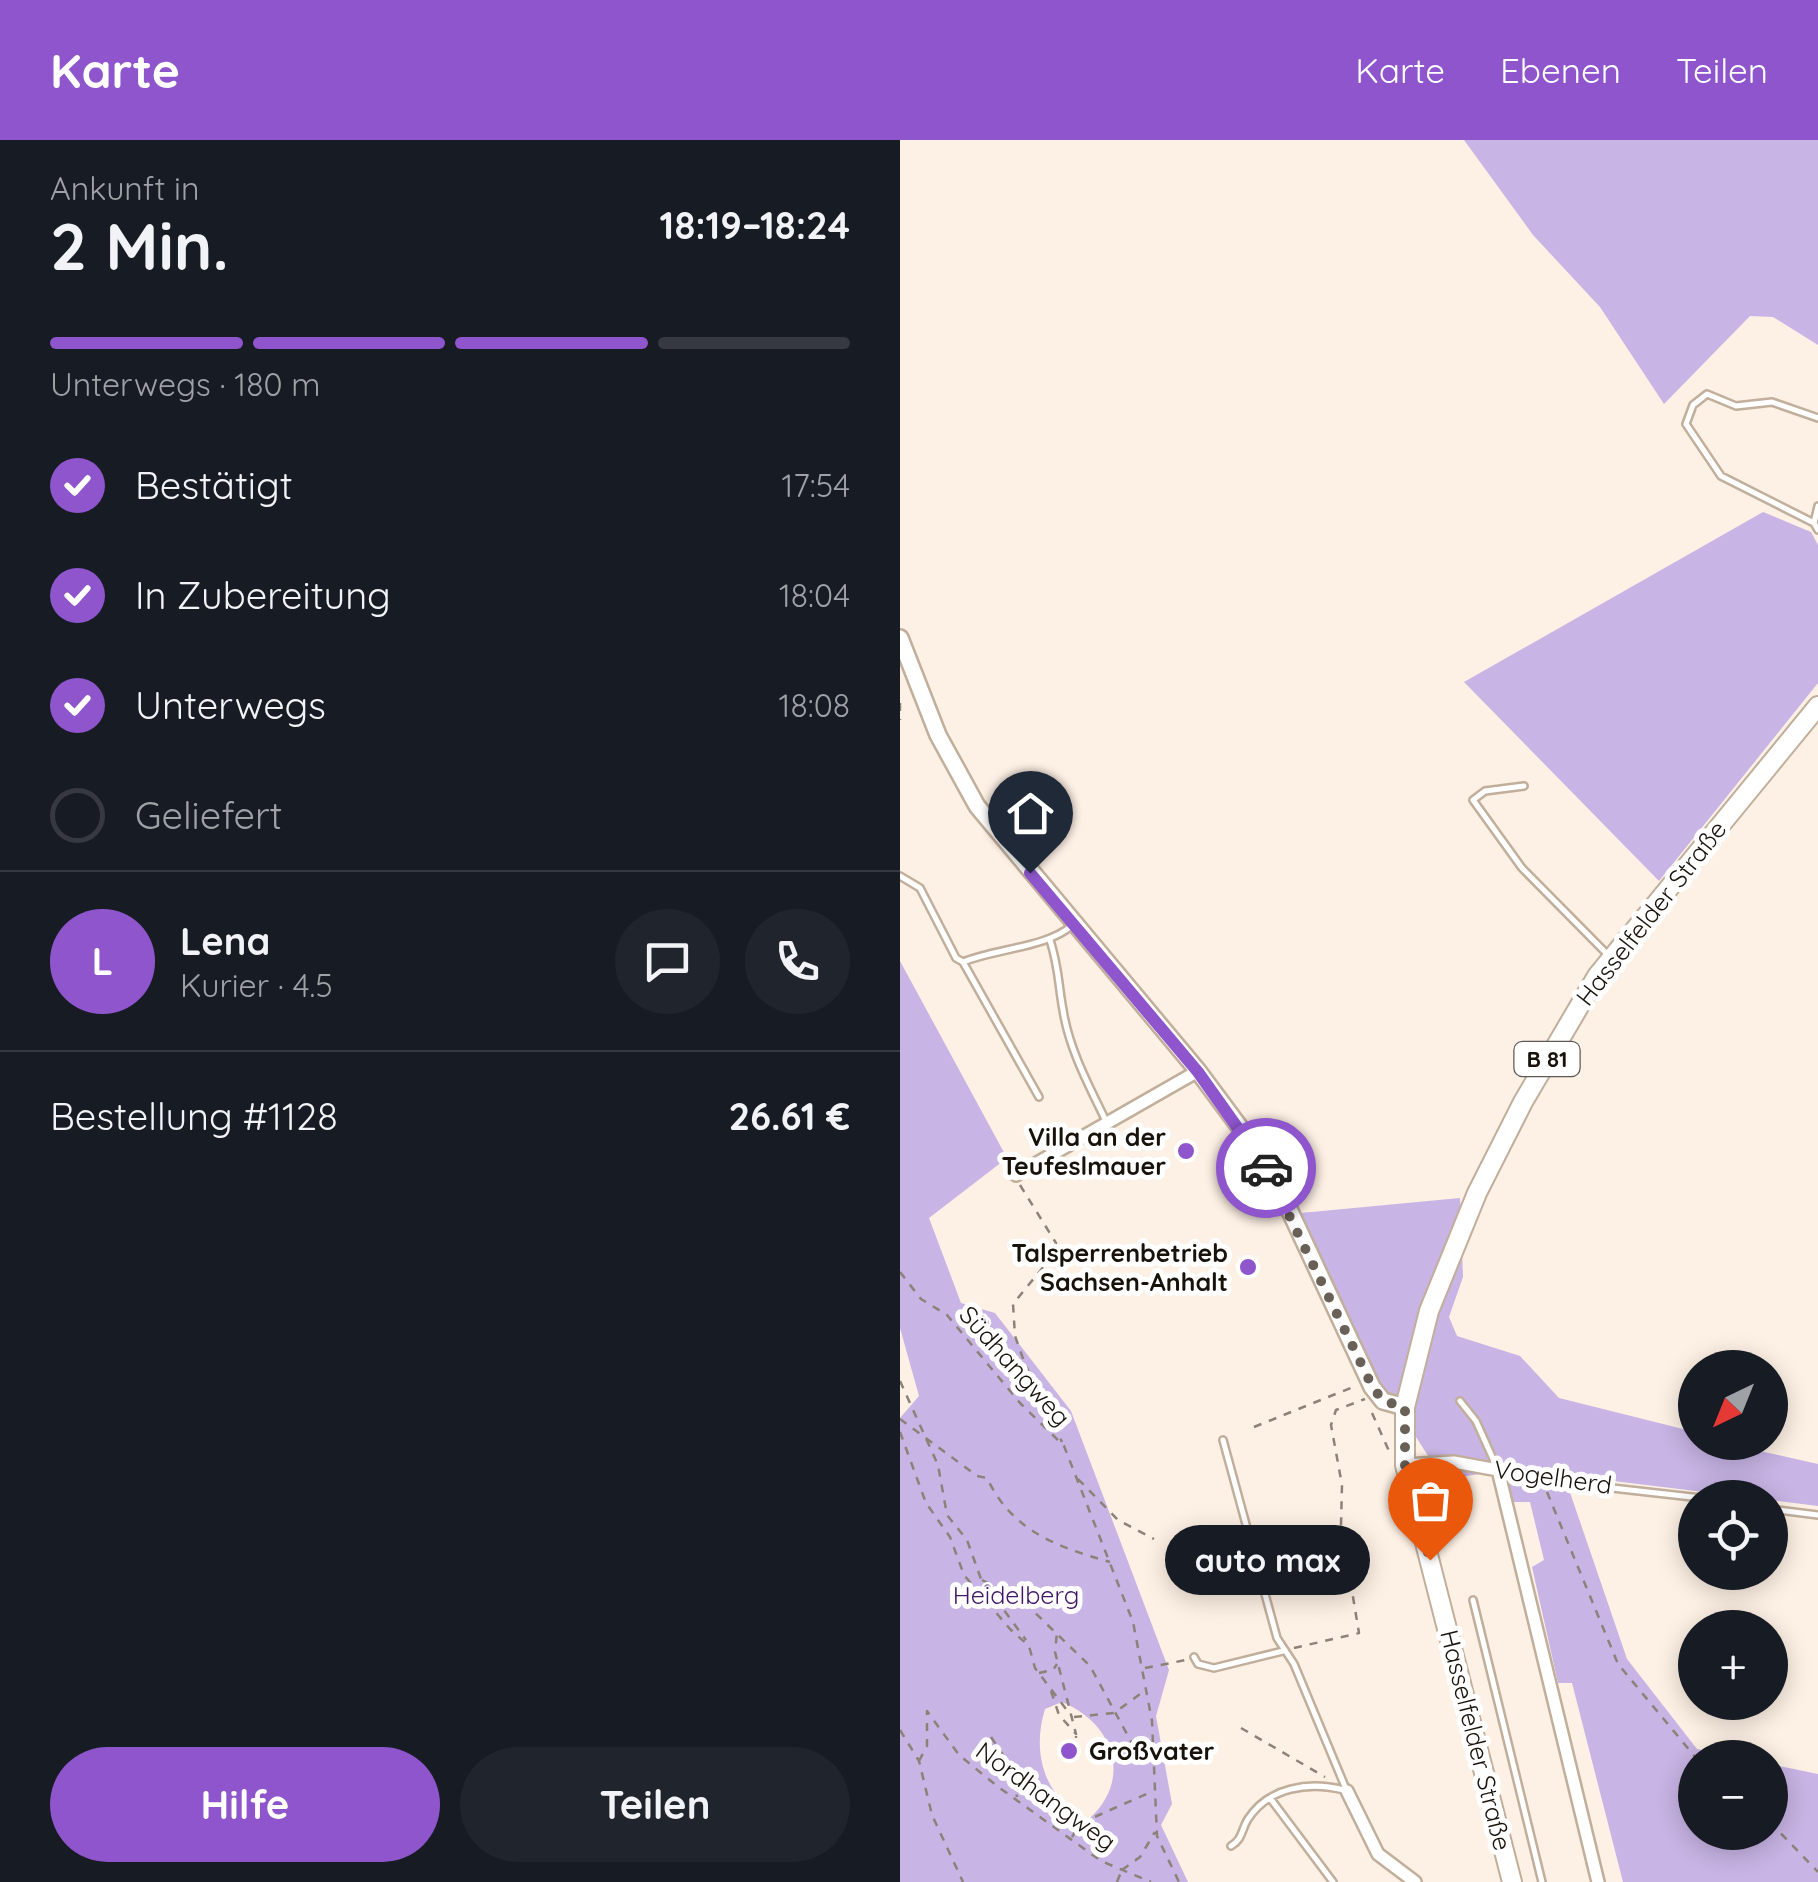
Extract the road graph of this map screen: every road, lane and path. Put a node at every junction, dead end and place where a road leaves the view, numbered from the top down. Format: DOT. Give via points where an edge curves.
graph roads {
  1 [pos="1818,418"];
  2 [pos="1818,506"];
  3 [pos="1816,527"];
  4 [pos="900,638"];
  5 [pos="900,703"];
  6 [pos="1818,706"];
  7 [pos="900,720"];
  8 [pos="1524,786"];
  9 [pos="900,876"];
  10 [pos="1073,924"];
  11 [pos="1050,940"];
  12 [pos="1610,958"];
  13 [pos="963,962"];
  14 [pos="1198,1072"];
  15 [pos="1039,1097"];
  16 [pos="1107,1124"];
  17 [pos="1016,1174"];
  18 [pos="900,1272"];
  19 [pos="1368,1380"];
  20 [pos="900,1381"];
  21 [pos="1366,1399"];
  22 [pos="1460,1401"];
  23 [pos="1405,1407"];
  24 [pos="900,1419"];
  25 [pos="1254,1427"];
  26 [pos="900,1432"];
  27 [pos="1223,1440"];
  28 [pos="926,1442"];
  29 [pos="1064,1446"];
  30 [pos="1405,1465"];
  31 [pos="1498,1470"];
  32 [pos="1077,1478"];
  33 [pos="1541,1480"];
  34 [pos="1678,1496"];
  35 [pos="1788,1511"];
  36 [pos="1818,1515"];
  37 [pos="1154,1538"];
  38 [pos="1110,1562"];
  39 [pos="980,1579"];
  40 [pos="1473,1600"];
  41 [pos="1057,1631"];
  42 [pos="1030,1646"];
  43 [pos="1283,1651"];
  44 [pos="1194,1658"];
  45 [pos="1058,1662"];
  46 [pos="1144,1668"];
  47 [pos="1039,1673"];
  48 [pos="1052,1689"];
  49 [pos="1144,1692"];
  50 [pos="1114,1713"];
  51 [pos="1072,1717"];
  52 [pos="1241,1728"];
  53 [pos="900,1730"];
  54 [pos="1076,1734"];
  55 [pos="991,1737"];
  56 [pos="1681,1740"];
  57 [pos="1069,1751"];
  58 [pos="919,1761"];
  59 [pos="1152,1763"];
  60 [pos="1347,1790"];
  61 [pos="1153,1791"];
  62 [pos="1018,1798"];
  63 [pos="1270,1798"];
  64 [pos="1157,1829"];
  65 [pos="1071,1838"];
  66 [pos="1788,1841"];
  67 [pos="1231,1846"];
  68 [pos="1121,1871"];
  69 [pos="1818,1872"];
  70 [pos="963,1882"];
  71 [pos="1117,1882"];
  72 [pos="1152,1882"];
  73 [pos="1179,1882"];
  74 [pos="1332,1882"];
  75 [pos="1416,1882"];
  76 [pos="1512,1882"];
  77 [pos="1542,1882"];
  78 [pos="1598,1882"];
  1 -- 3 [label="lane" via="1772,402 1736,406 1707,394 1693,405 1686,424 1721,476"];
  2 -- 3 [label="lane"];
  4 -- 10 [label="main road" via="964,785"];
  5 -- 7 [label="path"];
  6 -- 12 [label="main road, Hasselfelder Straße / B 81"];
  8 -- 12 [label="lane" via="1486,791 1473,800 1522,868"];
  9 -- 13 [label="lane" via="920,888"];
  10 -- 11 [label="lane"];
  10 -- 14 [label="main road"];
  11 -- 13 [label="lane"];
  11 -- 16 [label="lane" via="1072,1042"];
  12 -- 23 [label="main road, Hasselfelder Straße / B 81" via="1568,1021 1477,1193 1428,1311"];
  13 -- 15 [label="lane"];
  14 -- 16 [label="street"];
  14 -- 19 [label="main road" via="1271,1176"];
  16 -- 17 [label="street"];
  17 -- 29 [label="path" via="1056,1242 1013,1304 1015,1336"];
  18 -- 29 [label="path, Südhangweg"];
  19 -- 23 [label="main road" via="1383,1401"];
  19 -- 25 [label="path"];
  20 -- 28 [label="path"];
  21 -- 43 [label="path" via="1331,1416 1342,1485 1340,1525 1360,1633"];
  22 -- 31 [label="lane"];
  23 -- 30 [label="main road, Hasselfelder Straße / B 81"];
  24 -- 28 [label="path"];
  26 -- 42 [label="path" via="926,1503 950,1537 964,1575"];
  27 -- 43 [label="lane"];
  28 -- 38 [label="path" via="987,1478 998,1501 1031,1534"];
  28 -- 39 [label="path" via="938,1465 947,1515 967,1540"];
  29 -- 32 [label="path, Südhangweg"];
  30 -- 31 [label="street, Vogelherd" via="1454,1462"];
  30 -- 76 [label="main road, Hasselfelder Straße / B 81"];
  31 -- 33 [label="lane, Vogelherd"];
  31 -- 78 [label="street"];
  32 -- 37 [label="path" via="1118,1520"];
  32 -- 38 [label="path, Südhangweg"];
  33 -- 34 [label="lane, Vogelherd"];
  33 -- 56 [label="path" via="1618,1664"];
  35 -- 36 [label="lane"];
  38 -- 46 [label="path, Südhangweg"];
  39 -- 41 [label="path" via="1025,1603"];
  39 -- 42 [label="path"];
  40 -- 77 [label="lane"];
  41 -- 45 [label="path"];
  41 -- 50 [label="path" via="1090,1666"];
  42 -- 47 [label="path"];
  43 -- 44 [label="lane" via="1214,1668"];
  43 -- 60 [label="lane"];
  44 -- 46 [label="path"];
  45 -- 47 [label="path"];
  45 -- 51 [label="path"];
  46 -- 49 [label="path, Südhangweg"];
  47 -- 48 [label="path"];
  48 -- 51 [label="path"];
  48 -- 54 [label="path" via="1059,1715"];
  49 -- 50 [label="path"];
  49 -- 59 [label="path, Südhangweg"];
  50 -- 51 [label="path"];
  50 -- 59 [label="path" via="1140,1758"];
  51 -- 54 [label="path"];
  52 -- 60 [label="path"];
  53 -- 58 [label="path"];
  54 -- 57 [label="path" via="1077,1755 1065,1757 1062,1748"];
  55 -- 62 [label="path" via="1012,1767"];
  58 -- 62 [label="path, Nordhangweg" via="927,1711 959,1755"];
  58 -- 70 [label="path" via="932,1815"];
  59 -- 61 [label="path, Südhangweg"];
  60 -- 63 [label="lane" via="1308,1785"];
  60 -- 75 [label="street" via="1378,1854"];
  61 -- 64 [label="path, Südhangweg"];
  61 -- 65 [label="path" via="1081,1822"];
  62 -- 65 [label="path, Nordhangweg"];
  63 -- 67 [label="lane"];
  63 -- 74 [label="lane"];
  64 -- 68 [label="path" via="1140,1857"];
  64 -- 73 [label="path, Südhangweg"];
  65 -- 68 [label="path, Nordhangweg"];
  66 -- 69 [label="path"];
  68 -- 71 [label="path, Nordhangweg"];
  68 -- 72 [label="path"];
}
